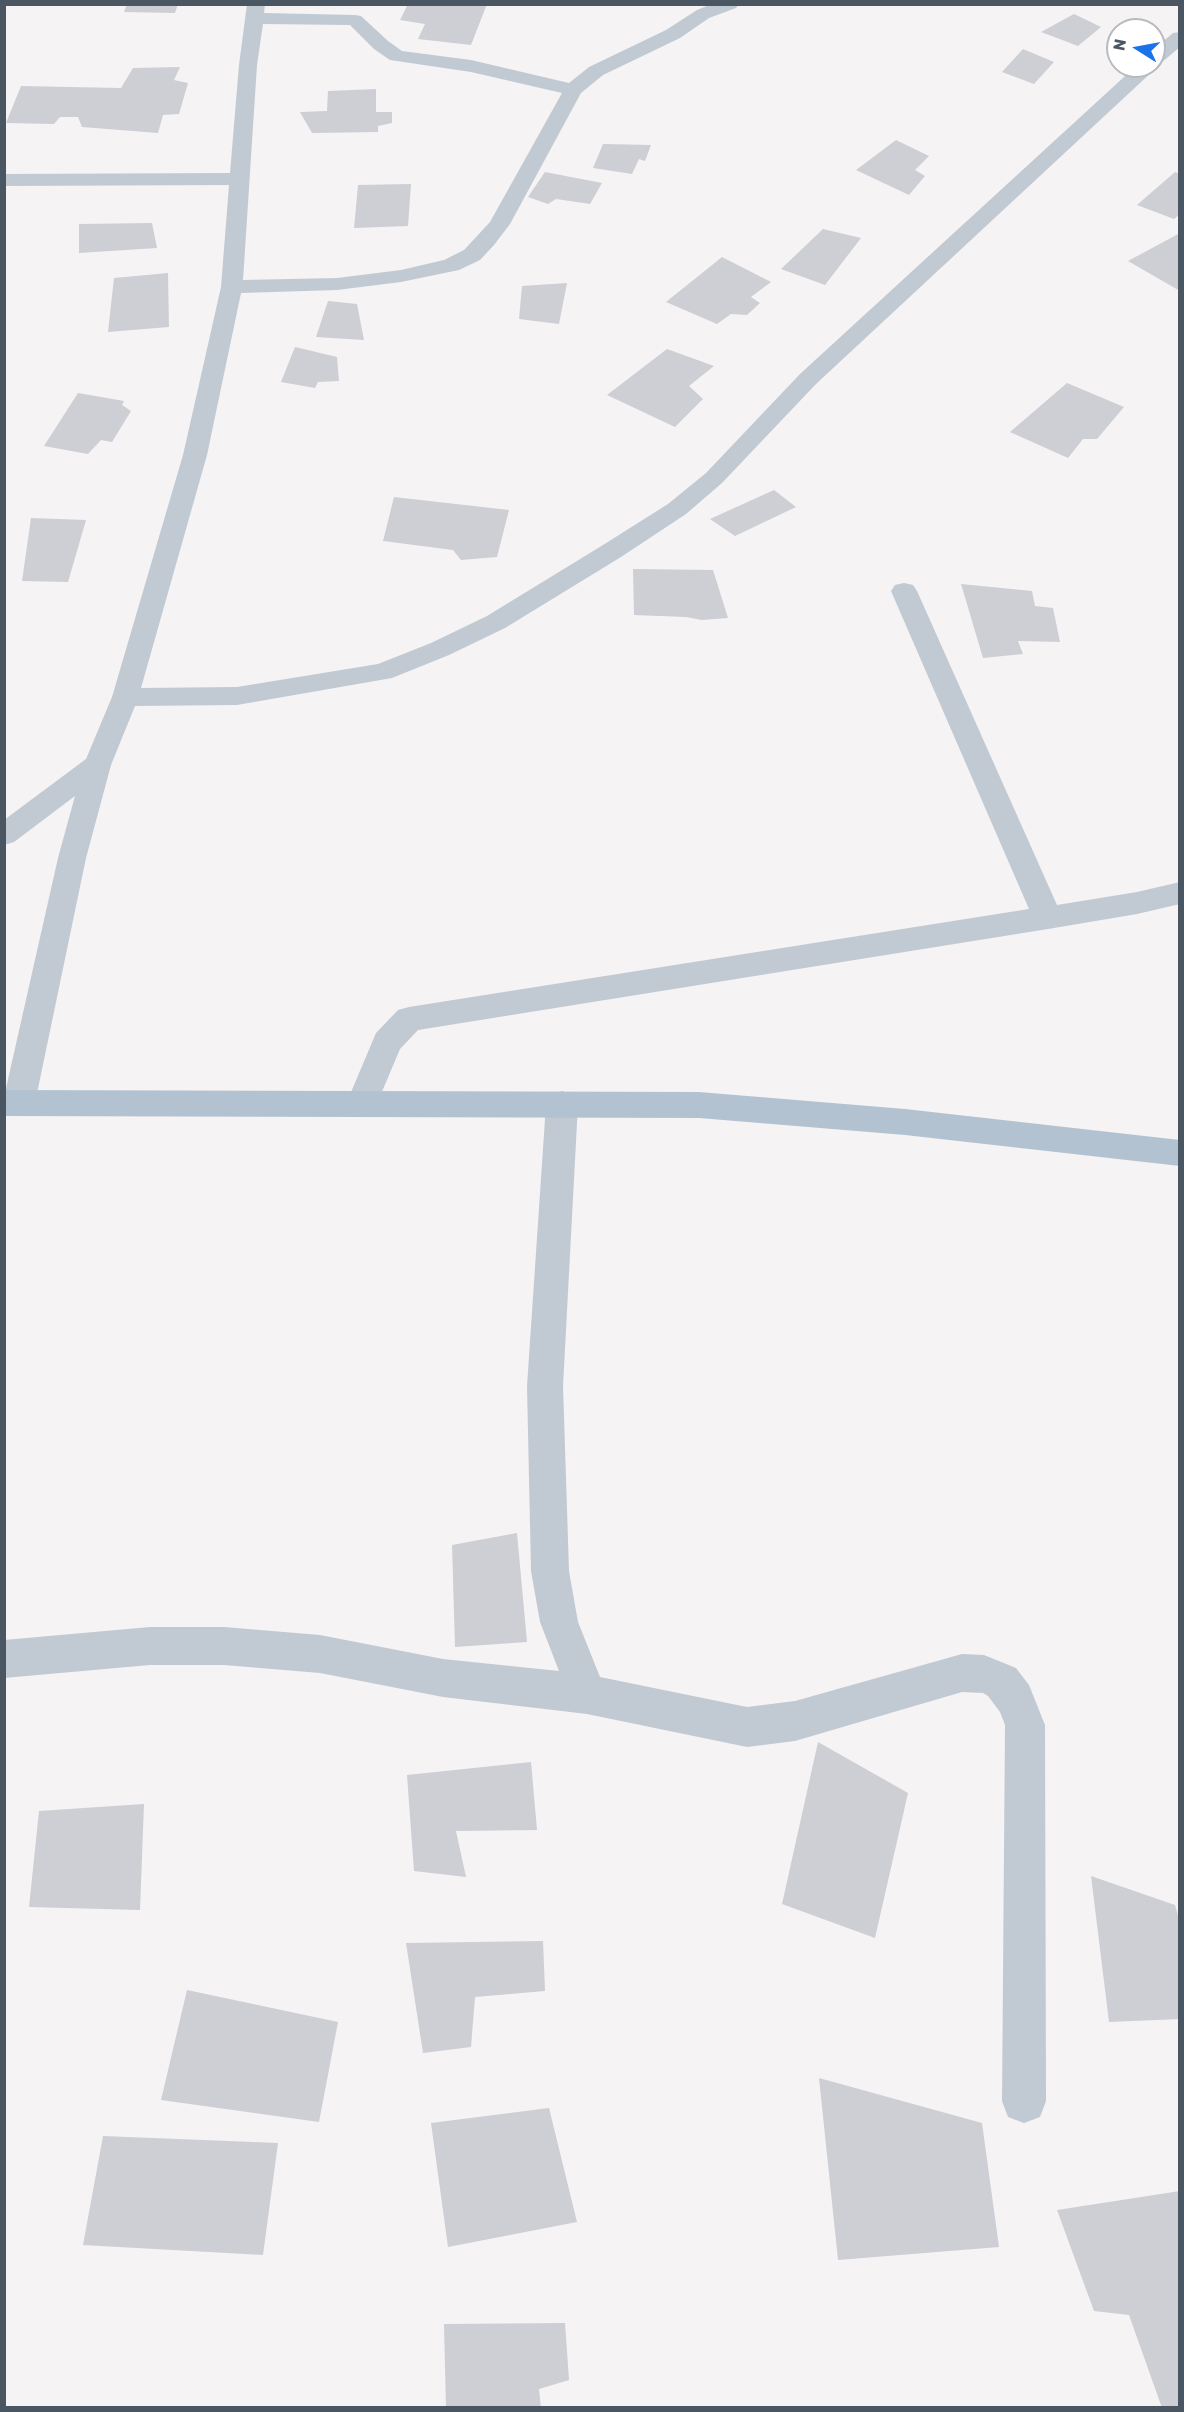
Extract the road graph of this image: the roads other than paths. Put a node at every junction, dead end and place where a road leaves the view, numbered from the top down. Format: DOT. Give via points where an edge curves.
graph roads {
  1 [pos="730,4"];
  2 [pos="255,11"];
  3 [pos="1179,37"];
  4 [pos="1166,48"];
  5 [pos="1134,78"];
  6 [pos="573,90"];
  7 [pos="240,179"];
  8 [pos="4,180"];
  9 [pos="232,287"];
  10 [pos="904,591"];
  11 [pos="124,697"];
  12 [pos="97,765"];
  13 [pos="4,835"];
  14 [pos="1179,893"];
  15 [pos="1048,918"];
  16 [pos="12,1103"];
  17 [pos="362,1104"];
  18 [pos="562,1104"];
  19 [pos="1179,1153"];
  20 [pos="4,1659"];
  21 [pos="587,1694"];
  22 [pos="1024,2102"];
  1 -- 6 [label="street" via="703,14 673,34 596,71"];
  2 -- 6 [label="street" via="355,20 397,56 471,66"];
  2 -- 7 [label="street"];
  3 -- 4 [label="street"];
  5 -- 11 [label="street" via="808,378 714,478 677,509 612,551 496,622 383,672 237,696"];
  6 -- 9 [label="street" via="500,224 472,255 451,265 401,276 337,284"];
  7 -- 8 [label="street"];
  7 -- 9 [label="street"];
  9 -- 11 [label="street" via="195,455"];
  10 -- 15 [label="street"];
  11 -- 12 [label="street"];
  12 -- 13 [label="street"];
  12 -- 16 [label="street"];
  14 -- 15 [label="street"];
  15 -- 17 [label="street" via="409,1019 387,1042"];
  16 -- 17 [label="main road"];
  17 -- 18 [label="main road"];
  18 -- 19 [label="main road" via="711,1106 905,1122"];
  18 -- 21 [label="street" via="545,1386 550,1571 559,1622"];
  20 -- 21 [label="street" via="150,1646 224,1646 320,1654 443,1678"];
  21 -- 22 [label="street" via="747,1727 795,1721 962,1673 984,1674 1002,1682 1016,1699 1025,1725"];
}
